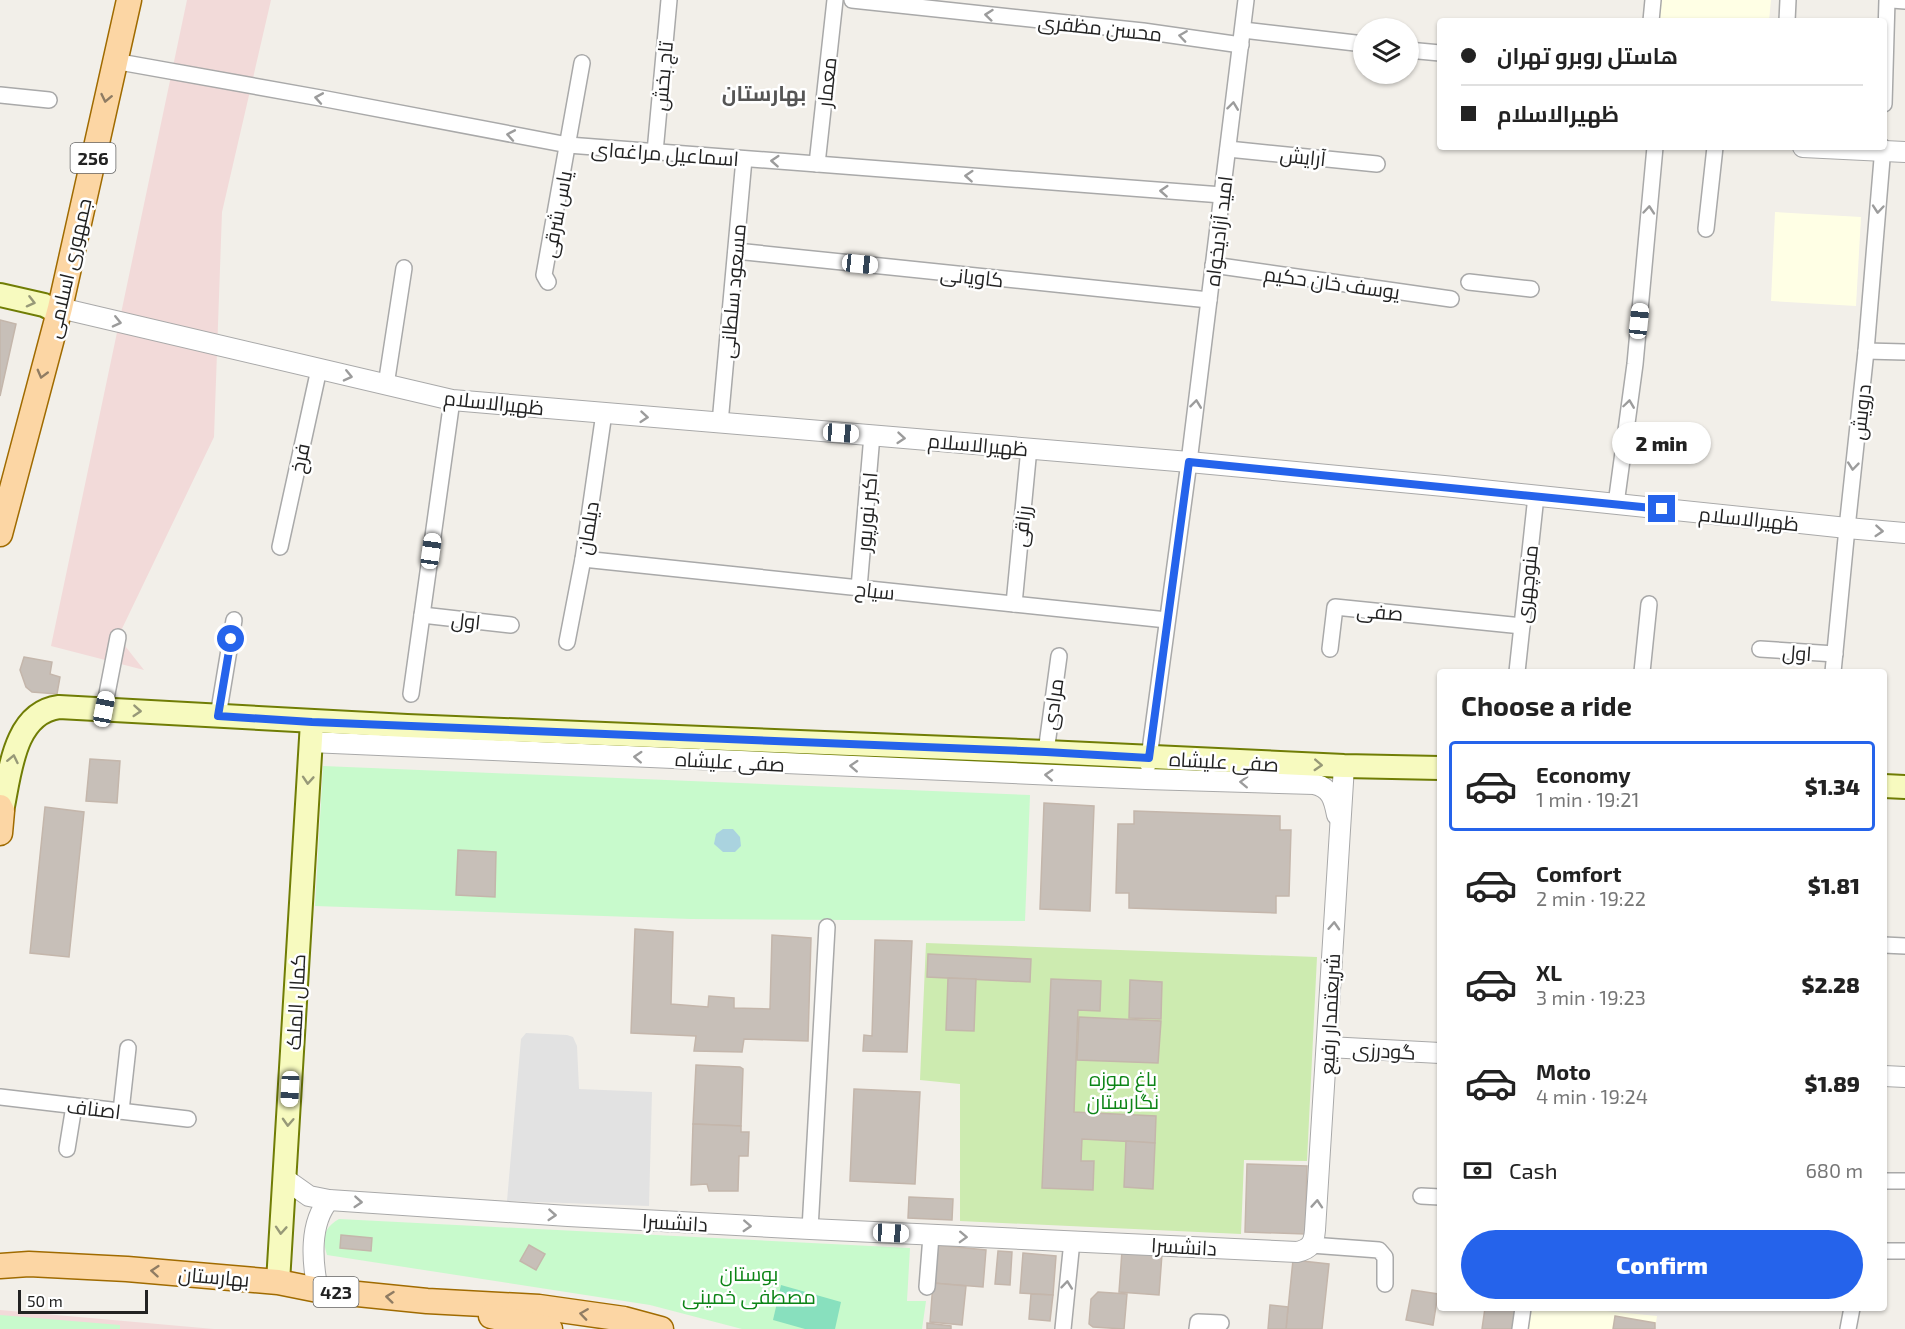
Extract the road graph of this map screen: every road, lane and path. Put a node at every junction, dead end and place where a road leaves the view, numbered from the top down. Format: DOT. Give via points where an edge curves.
graph roads {
  1 [pos="129,0"];
  2 [pos="669,0"];
  3 [pos="835,0"];
  4 [pos="1246,0"];
  5 [pos="1653,0"];
  6 [pos="1788,0"];
  7 [pos="1887,0"];
  8 [pos="1892,0"];
  9 [pos="861,1"];
  10 [pos="1905,1"];
  11 [pos="1652,18"];
  12 [pos="1787,18"];
  13 [pos="1886,18"];
  14 [pos="1242,38"];
  15 [pos="1353,43"];
  16 [pos="1419,51"];
  17 [pos="1437,53"];
  18 [pos="114,61"];
  19 [pos="582,63"];
  20 [pos="0,95"];
  21 [pos="49,100"];
  22 [pos="568,146"];
  23 [pos="1228,149"];
  24 [pos="1655,150"];
  25 [pos="1715,150"];
  26 [pos="1883,150"];
  27 [pos="1887,150"];
  28 [pos="655,152"];
  29 [pos="1905,152"];
  30 [pos="744,159"];
  31 [pos="817,164"];
  32 [pos="1377,164"];
  33 [pos="1222,195"];
  34 [pos="1706,229"];
  35 [pos="736,251"];
  36 [pos="1214,265"];
  37 [pos="404,268"];
  38 [pos="548,282"];
  39 [pos="1468,282"];
  40 [pos="1531,289"];
  41 [pos="0,295"];
  42 [pos="1451,299"];
  43 [pos="1209,300"];
  44 [pos="59,313"];
  45 [pos="1866,351"];
  46 [pos="1905,352"];
  47 [pos="319,369"];
  48 [pos="386,385"];
  49 [pos="452,400"];
  50 [pos="604,413"];
  51 [pos="720,423"];
  52 [pos="872,435"];
  53 [pos="1029,448"];
  54 [pos="1189,462"];
  55 [pos="1536,496"];
  56 [pos="1616,504"];
  57 [pos="1846,528"];
  58 [pos="1905,533"];
  59 [pos="0,534"];
  60 [pos="280,547"];
  61 [pos="583,559"];
  62 [pos="859,588"];
  63 [pos="1014,604"];
  64 [pos="1649,604"];
  65 [pos="422,615"];
  66 [pos="234,620"];
  67 [pos="1167,620"];
  68 [pos="511,625"];
  69 [pos="1522,626"];
  70 [pos="118,637"];
  71 [pos="567,642"];
  72 [pos="1330,648"];
  73 [pos="1760,649"];
  74 [pos="1834,654"];
  75 [pos="1059,656"];
  76 [pos="1517,669"];
  77 [pos="1642,669"];
  78 [pos="1833,669"];
  79 [pos="411,694"];
  80 [pos="104,709"];
  81 [pos="218,716"];
  82 [pos="311,732"];
  83 [pos="1046,752"];
  84 [pos="1344,766"];
  85 [pos="1148,768"];
  86 [pos="1437,768"];
  87 [pos="1887,786"];
  88 [pos="1905,787"];
  89 [pos="1,817"];
  90 [pos="1339,823"];
  91 [pos="827,927"];
  92 [pos="1887,945"];
  93 [pos="1905,946"];
  94 [pos="1328,1047"];
  95 [pos="128,1048"];
  96 [pos="1437,1053"];
  97 [pos="1887,1076"];
  98 [pos="1905,1077"];
  99 [pos="0,1097"];
  100 [pos="74,1106"];
  101 [pos="121,1111"];
  102 [pos="188,1119"];
  103 [pos="67,1149"];
  104 [pos="285,1179"];
  105 [pos="1887,1181"];
  106 [pos="1905,1181"];
  107 [pos="1420,1196"];
  108 [pos="1437,1197"];
  109 [pos="329,1200"];
  110 [pos="810,1229"];
  111 [pos="931,1236"];
  112 [pos="1072,1241"];
  113 [pos="1304,1249"];
  114 [pos="1887,1251"];
  115 [pos="1905,1251"];
  116 [pos="0,1266"];
  117 [pos="278,1282"];
  118 [pos="1385,1284"];
  119 [pos="927,1287"];
  120 [pos="318,1290"];
  121 [pos="427,1301"];
  122 [pos="1523,1311"];
  123 [pos="1851,1311"];
  124 [pos="1221,1323"];
  125 [pos="550,1329"];
  126 [pos="661,1329"];
  127 [pos="1063,1329"];
  128 [pos="1197,1329"];
  129 [pos="1520,1329"];
  130 [pos="1848,1329"];
  1 -- 18 [label="main road, جمهوری اسلامی / 256"];
  2 -- 28 [label="street, تاج بخش"];
  3 -- 31 [label="street, معمار"];
  4 -- 14 [label="street, امید آزادیخواه"];
  5 -- 11 [label="street"];
  6 -- 12 [label="street"];
  7 -- 13 [label="street"];
  8 -- 10 [label="street"];
  14 -- 9 [label="street, محسن مظفری, one-way"];
  14 -- 15 [label="street, محسن مظفری"];
  23 -- 14 [label="street, امید آزادیخواه, one-way"];
  16 -- 17 [label="street"];
  22 -- 18 [label="street, اسماعیل مراغه‌ای, one-way"];
  18 -- 44 [label="main road, جمهوری اسلامی / 256, one-way"];
  19 -- 22 [label="street, یاس شرقی"];
  20 -- 21 [label="street"];
  22 -- 28 [label="street, اسماعیل مراغه‌ای"];
  22 -- 38 [label="street, یاس شرقی" via="544,275"];
  23 -- 32 [label="street, آرایش"];
  23 -- 33 [label="street, امید آزادیخواه"];
  56 -- 24 [label="street, one-way" via="1635,364"];
  25 -- 34 [label="street"];
  26 -- 45 [label="street, درویش, one-way"];
  27 -- 29 [label="street"];
  28 -- 30 [label="street, اسماعیل مراغه‌ای"];
  31 -- 30 [label="street, اسماعیل مراغه‌ای, one-way"];
  30 -- 35 [label="street, مسعود سلطانی"];
  33 -- 31 [label="street, اسماعیل مراغه‌ای, one-way"];
  33 -- 36 [label="street, امید آزادیخواه"];
  35 -- 43 [label="street, کاویانی"];
  35 -- 51 [label="street, مسعود سلطانی"];
  36 -- 42 [label="street, یوسف خان حکیم"];
  36 -- 43 [label="street, امید آزادیخواه"];
  37 -- 48 [label="street"];
  39 -- 40 [label="street"];
  41 -- 44 [label="main road, one-way" via="45,305"];
  54 -- 43 [label="street, امید آزادیخواه, one-way"];
  44 -- 47 [label="street, ظهیرالاسلام, one-way"];
  44 -- 59 [label="main road, جمهوری اسلامی / 256, one-way"];
  45 -- 46 [label="street"];
  45 -- 57 [label="street, درویش, one-way"];
  47 -- 48 [label="street, ظهیرالاسلام, one-way"];
  47 -- 60 [label="street, فرخ"];
  48 -- 49 [label="street, ظهیرالاسلام"];
  49 -- 50 [label="street, ظهیرالاسلام"];
  49 -- 65 [label="street"];
  50 -- 51 [label="street, ظهیرالاسلام, one-way"];
  50 -- 61 [label="street, دیلمان"];
  51 -- 52 [label="street, ظهیرالاسلام"];
  52 -- 53 [label="street, ظهیرالاسلام, one-way"];
  52 -- 62 [label="street, اکبر نورپور"];
  53 -- 54 [label="street, ظهیرالاسلام"];
  53 -- 63 [label="street, رزاقی"];
  54 -- 55 [label="street, ظهیرالاسلام"];
  54 -- 67 [label="street"];
  55 -- 56 [label="street, ظهیرالاسلام"];
  55 -- 69 [label="street, منوچهری"];
  56 -- 57 [label="street, ظهیرالاسلام"];
  57 -- 58 [label="street, ظهیرالاسلام, one-way"];
  57 -- 74 [label="street, درویش"];
  61 -- 62 [label="street, سیاح"];
  61 -- 71 [label="street, دیلمان"];
  62 -- 63 [label="street, سیاح"];
  63 -- 67 [label="street, سیاح"];
  64 -- 77 [label="street"];
  65 -- 68 [label="street, اول"];
  65 -- 79 [label="street"];
  66 -- 81 [label="street"];
  67 -- 85 [label="street"];
  69 -- 72 [label="street, صفی" via="1335,607"];
  69 -- 76 [label="street, منوچهری"];
  70 -- 80 [label="street"];
  73 -- 74 [label="street, اول"];
  74 -- 78 [label="street, درویش"];
  75 -- 83 [label="street, مرادی"];
  80 -- 81 [label="main road, صفی علیشاه, one-way"];
  89 -- 80 [label="main road, صفی علیشاه, one-way" via="15,749 38,714 60,707"];
  81 -- 82 [label="main road, صفی علیشاه"];
  82 -- 83 [label="main road, صفی علیشاه"];
  85 -- 82 [label="street, صفی علیشاه, one-way"];
  82 -- 104 [label="main road, کمال الملک, one-way"];
  83 -- 85 [label="main road, صفی علیشاه"];
  85 -- 84 [label="main road, صفی علیشاه, one-way"];
  84 -- 86 [label="main road, صفی علیشاه"];
  84 -- 90 [label="street, شریعتمدار رفیع"];
  90 -- 85 [label="street, صفی علیشاه, one-way" via="1332,795 1325,787"];
  87 -- 88 [label="main road"];
  94 -- 90 [label="street, شریعتمدار رفیع, one-way"];
  91 -- 110 [label="street"];
  92 -- 93 [label="street"];
  94 -- 96 [label="street, گودرزی"];
  113 -- 94 [label="street, شریعتمدار رفیع, one-way" via="1314,1240"];
  95 -- 101 [label="street"];
  97 -- 98 [label="street"];
  99 -- 100 [label="street, اصناف"];
  100 -- 101 [label="street, اصناف"];
  100 -- 103 [label="street"];
  101 -- 102 [label="street, اصناف"];
  104 -- 109 [label="street, دانشسرا" via="309,1196"];
  104 -- 117 [label="main road, کمال الملک, one-way"];
  105 -- 106 [label="street"];
  107 -- 108 [label="street"];
  109 -- 110 [label="street, دانشسرا, one-way"];
  109 -- 120 [label="street" via="318,1219 314,1258"];
  110 -- 111 [label="street, دانشسرا"];
  111 -- 112 [label="street, دانشسرا, one-way"];
  111 -- 119 [label="street"];
  112 -- 113 [label="street, دانشسرا"];
  127 -- 112 [label="street, one-way"];
  113 -- 118 [label="street" via="1379,1250 1385,1257"];
  114 -- 115 [label="street"];
  117 -- 116 [label="main road, بهارستان / 423, one-way" via="127,1269"];
  117 -- 120 [label="main road, بهارستان / 423"];
  121 -- 120 [label="main road, بهارستان / 423, one-way"];
  121 -- 125 [label="main road, بهارستان"];
  126 -- 121 [label="main road, بهارستان / 423, one-way" via="624,1319 539,1307"];
  122 -- 129 [label="street"];
  123 -- 130 [label="street"];
  124 -- 128 [label="street" via="1198,1322"];
}
